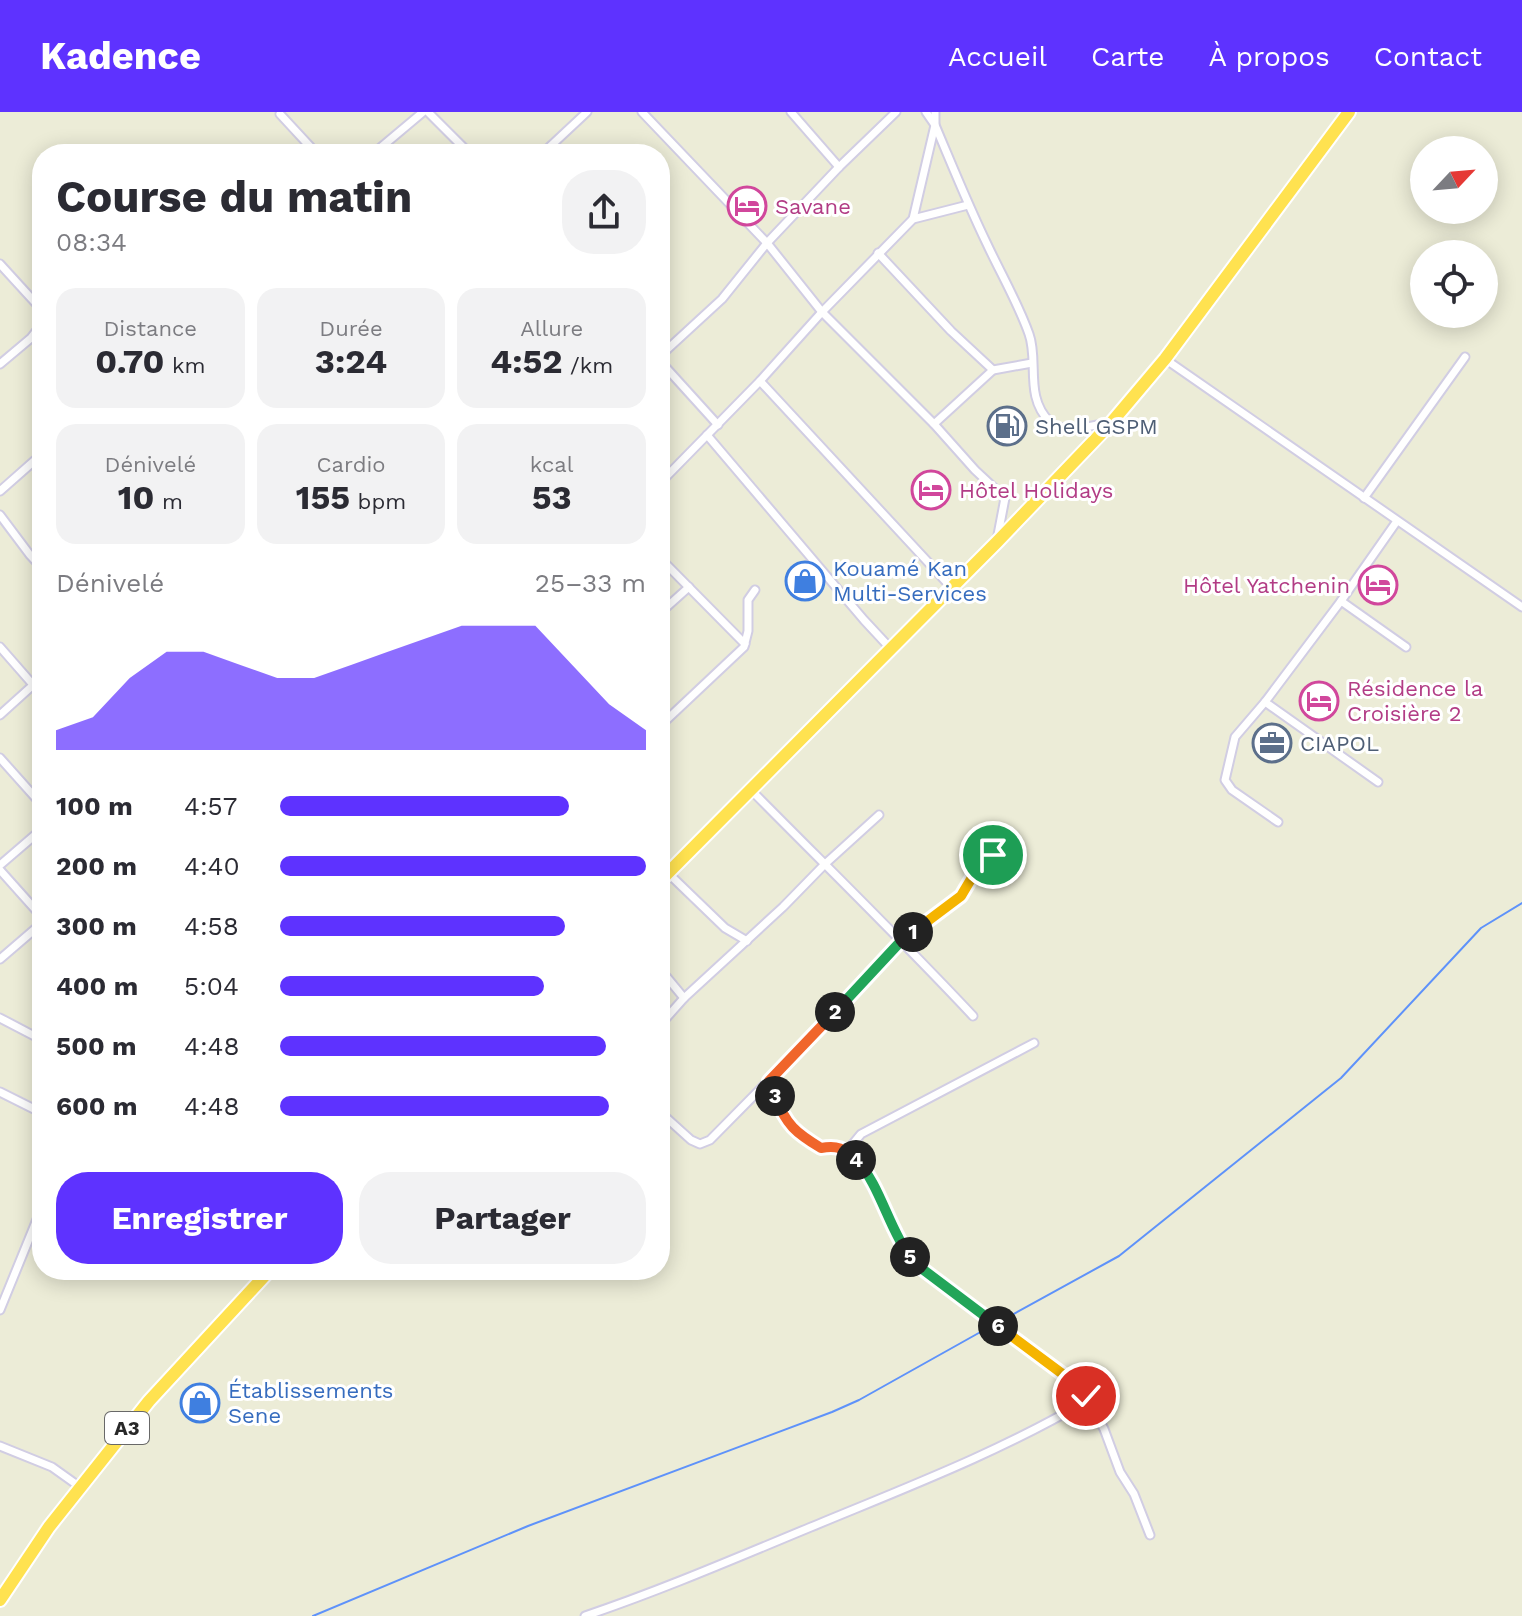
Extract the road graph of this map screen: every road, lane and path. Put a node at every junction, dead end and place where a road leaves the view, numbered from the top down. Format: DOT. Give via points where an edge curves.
graph roads {
  1 [pos="426,112"];
  2 [pos="587,112"];
  3 [pos="642,112"];
  4 [pos="791,112"];
  5 [pos="896,112"];
  6 [pos="926,112"];
  7 [pos="935,112"];
  8 [pos="1349,112"];
  9 [pos="280,114"];
  10 [pos="935,125"];
  11 [pos="308,144"];
  12 [pos="386,144"];
  13 [pos="460,144"];
  14 [pos="553,144"];
  15 [pos="839,167"];
  16 [pos="968,205"];
  17 [pos="913,219"];
  18 [pos="767,243"];
  19 [pos="878,253"];
  20 [pos="0,264"];
  21 [pos="32,299"];
  22 [pos="822,312"];
  23 [pos="32,337"];
  24 [pos="670,348"];
  25 [pos="1465,357"];
  26 [pos="1165,359"];
  27 [pos="1032,363"];
  28 [pos="0,364"];
  29 [pos="670,370"];
  30 [pos="993,370"];
  31 [pos="760,381"];
  32 [pos="1111,423"];
  33 [pos="934,424"];
  34 [pos="718,425"];
  35 [pos="707,435"];
  36 [pos="32,463"];
  37 [pos="670,473"];
  38 [pos="0,491"];
  39 [pos="1364,498"];
  40 [pos="0,515"];
  41 [pos="1397,521"];
  42 [pos="997,542"];
  43 [pos="32,557"];
  44 [pos="670,568"];
  45 [pos="689,587"];
  46 [pos="952,588"];
  47 [pos="755,590"];
  48 [pos="1341,601"];
  49 [pos="670,604"];
  50 [pos="1522,607"];
  51 [pos="745,644"];
  52 [pos="0,647"];
  53 [pos="1406,647"];
  54 [pos="891,649"];
  55 [pos="32,684"];
  56 [pos="32,686"];
  57 [pos="1265,702"];
  58 [pos="0,715"];
  59 [pos="670,717"];
  60 [pos="0,758"];
  61 [pos="1378,782"];
  62 [pos="751,790"];
  63 [pos="32,794"];
  64 [pos="879,815"];
  65 [pos="1278,822"];
  66 [pos="32,838"];
  67 [pos="993,855"];
  68 [pos="825,864"];
  69 [pos="0,867"];
  70 [pos="670,871"];
  71 [pos="670,882"];
  72 [pos="32,907"];
  73 [pos="32,929"];
  74 [pos="902,940"];
  75 [pos="747,941"];
  76 [pos="0,959"];
  77 [pos="670,981"];
  78 [pos="684,998"];
  79 [pos="670,1014"];
  80 [pos="973,1016"];
  81 [pos="0,1018"];
  82 [pos="32,1035"];
  83 [pos="1034,1043"];
  84 [pos="769,1081"];
  85 [pos="0,1092"];
  86 [pos="32,1108"];
  87 [pos="670,1121"];
  88 [pos="847,1151"];
  89 [pos="32,1232"];
  90 [pos="261,1280"];
  91 [pos="0,1310"];
  92 [pos="1088,1400"];
  93 [pos="0,1449"];
  94 [pos="80,1487"];
  95 [pos="1150,1535"];
  96 [pos="0,1600"];
  97 [pos="585,1616"];
  1 -- 12 [label="street"];
  1 -- 13 [label="street"];
  2 -- 14 [label="street"];
  3 -- 18 [label="street"];
  4 -- 15 [label="street"];
  5 -- 15 [label="street"];
  6 -- 10 [label="street"];
  7 -- 10 [label="street"];
  8 -- 26 [label="highway"];
  9 -- 11 [label="street"];
  10 -- 16 [label="street"];
  10 -- 17 [label="street"];
  15 -- 18 [label="street"];
  16 -- 17 [label="street"];
  16 -- 27 [label="street" via="1031,337"];
  17 -- 19 [label="street"];
  18 -- 22 [label="street"];
  18 -- 24 [label="street" via="722,299"];
  19 -- 22 [label="street"];
  19 -- 30 [label="street"];
  20 -- 21 [label="street"];
  22 -- 31 [label="street"];
  22 -- 33 [label="street"];
  23 -- 28 [label="street"];
  25 -- 39 [label="street"];
  26 -- 32 [label="highway"];
  26 -- 39 [label="street"];
  27 -- 30 [label="street"];
  27 -- 32 [label="street" via="1036,398 1055,426"];
  29 -- 34 [label="street"];
  30 -- 33 [label="street"];
  31 -- 34 [label="street"];
  31 -- 46 [label="street"];
  32 -- 42 [label="highway"];
  33 -- 42 [label="street" via="1005,498"];
  34 -- 35 [label="street"];
  35 -- 37 [label="street"];
  35 -- 54 [label="street"];
  36 -- 38 [label="street"];
  39 -- 41 [label="street"];
  40 -- 43 [label="street"];
  41 -- 48 [label="street"];
  41 -- 50 [label="street"];
  42 -- 46 [label="highway"];
  44 -- 45 [label="street"];
  45 -- 49 [label="street"];
  45 -- 51 [label="street"];
  46 -- 54 [label="highway"];
  47 -- 51 [label="street" via="748,600"];
  48 -- 53 [label="street"];
  48 -- 57 [label="street"];
  51 -- 59 [label="street"];
  52 -- 55 [label="street"];
  54 -- 62 [label="highway"];
  56 -- 58 [label="street"];
  57 -- 61 [label="street"];
  57 -- 65 [label="street" via="1235,737 1225,780"];
  60 -- 63 [label="street"];
  62 -- 68 [label="street"];
  62 -- 70 [label="highway"];
  64 -- 68 [label="street"];
  66 -- 69 [label="street"];
  67 -- 74 [label="street" via="961,896"];
  68 -- 74 [label="street"];
  68 -- 75 [label="street"];
  69 -- 72 [label="street"];
  71 -- 75 [label="street"];
  73 -- 76 [label="street"];
  74 -- 80 [label="street"];
  74 -- 84 [label="street"];
  75 -- 78 [label="street"];
  77 -- 78 [label="street"];
  78 -- 79 [label="street"];
  81 -- 82 [label="street"];
  83 -- 88 [label="street" via="861,1134"];
  84 -- 87 [label="street" via="710,1140 691,1140"];
  84 -- 88 [label="street" via="782,1116 800,1135 821,1148"];
  85 -- 86 [label="street"];
  88 -- 92 [label="street" via="861,1165 917,1265 1072,1381"];
  89 -- 91 [label="street"];
  90 -- 94 [label="highway, A3" via="149,1401"];
  92 -- 95 [label="street"];
  92 -- 97 [label="street" via="970,1461 728,1563"];
  93 -- 94 [label="street" via="52,1467"];
  94 -- 96 [label="highway, A3"];
}
